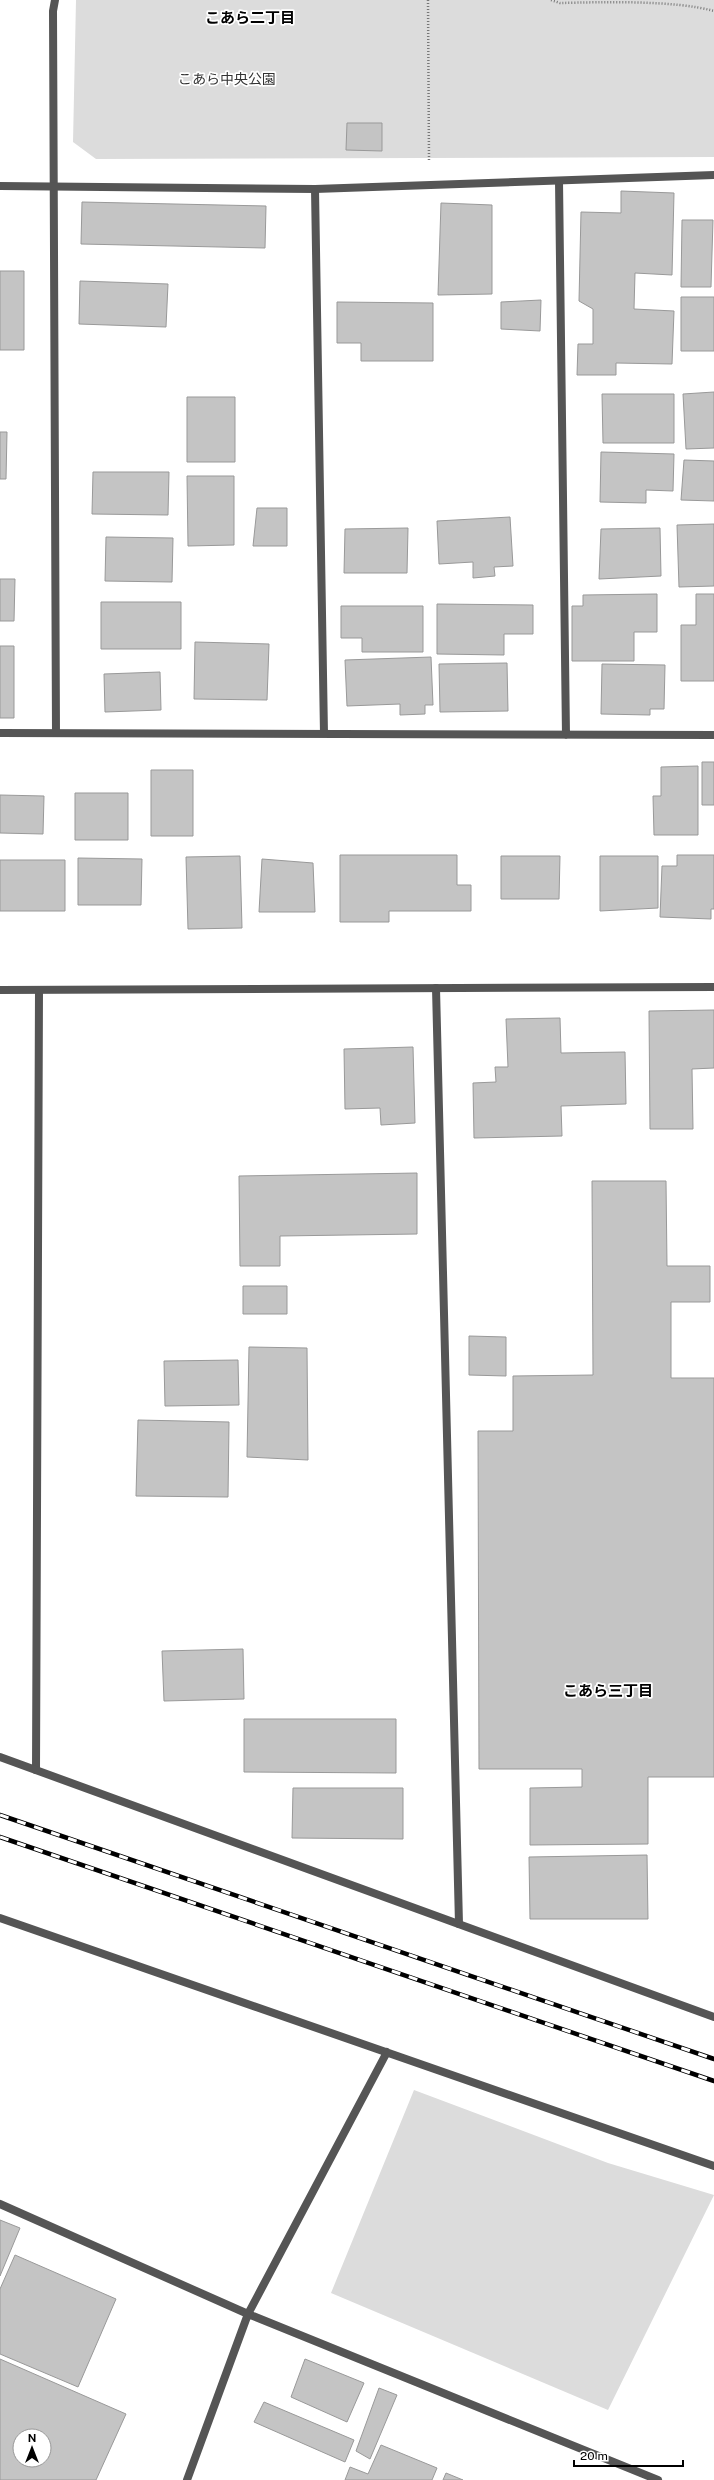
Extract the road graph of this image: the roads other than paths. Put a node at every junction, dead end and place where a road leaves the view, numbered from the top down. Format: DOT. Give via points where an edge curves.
graph roads {
  1 [pos="55,0"];
  2 [pos="714,175"];
  3 [pos="559,180"];
  4 [pos="0,186"];
  5 [pos="53,187"];
  6 [pos="315,189"];
  7 [pos="0,733"];
  8 [pos="56,733"];
  9 [pos="324,734"];
  10 [pos="566,735"];
  11 [pos="714,736"];
  12 [pos="714,987"];
  13 [pos="436,988"];
  14 [pos="0,990"];
  15 [pos="39,990"];
  16 [pos="0,1757"];
  17 [pos="36,1770"];
  18 [pos="0,1918"];
  19 [pos="459,1924"];
  20 [pos="714,2017"];
  21 [pos="387,2052"];
  22 [pos="714,2166"];
  23 [pos="0,2204"];
  24 [pos="248,2314"];
  25 [pos="187,2480"];
  26 [pos="658,2480"];
  1 -- 5 [label="street"];
  2 -- 3 [label="street"];
  3 -- 6 [label="street"];
  3 -- 10 [label="street"];
  4 -- 5 [label="street"];
  5 -- 6 [label="street"];
  5 -- 8 [label="street"];
  6 -- 9 [label="street"];
  7 -- 8 [label="street"];
  8 -- 9 [label="street"];
  9 -- 10 [label="street"];
  10 -- 11 [label="street"];
  12 -- 13 [label="street"];
  13 -- 15 [label="street"];
  13 -- 19 [label="street"];
  14 -- 15 [label="street"];
  15 -- 17 [label="street"];
  16 -- 17 [label="street"];
  17 -- 19 [label="street"];
  18 -- 21 [label="street"];
  19 -- 20 [label="street"];
  21 -- 22 [label="street"];
  21 -- 24 [label="street"];
  23 -- 24 [label="street"];
  24 -- 25 [label="street"];
  24 -- 26 [label="street"];
}
